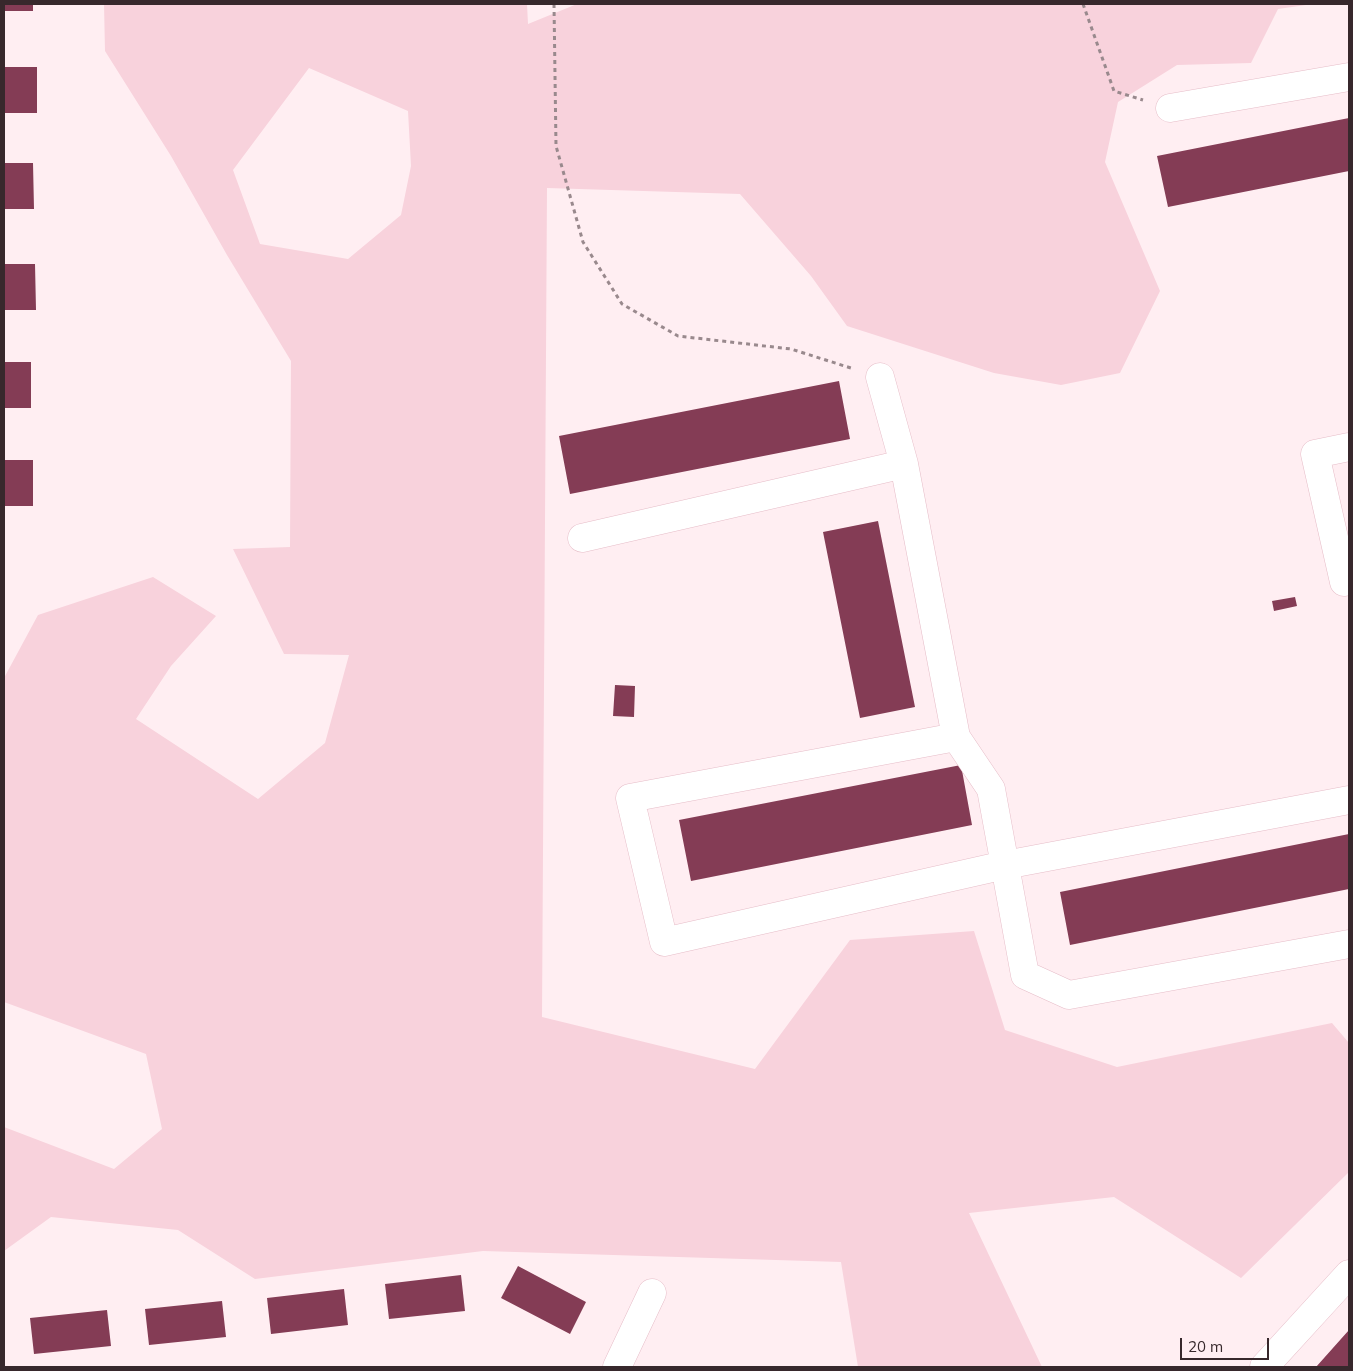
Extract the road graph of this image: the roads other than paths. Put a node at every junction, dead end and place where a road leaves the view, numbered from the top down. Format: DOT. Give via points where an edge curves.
graph roads {
  1 [pos="1349,77"];
  2 [pos="1170,108"];
  3 [pos="880,377"];
  4 [pos="1349,447"];
  5 [pos="904,464"];
  6 [pos="582,538"];
  7 [pos="1349,581"];
  8 [pos="956,737"];
  9 [pos="1349,800"];
  10 [pos="1005,865"];
  11 [pos="1349,944"];
  12 [pos="1349,1274"];
  13 [pos="652,1293"];
  14 [pos="617,1367"];
  15 [pos="1264,1367"];
  1 -- 2 [label="lane"];
  3 -- 5 [label="lane"];
  4 -- 7 [label="lane" via="1315,454 1344,582"];
  5 -- 6 [label="lane"];
  5 -- 8 [label="lane"];
  8 -- 10 [label="lane" via="991,789"];
  8 -- 10 [label="lane" via="630,798 664,942"];
  9 -- 10 [label="lane"];
  10 -- 11 [label="lane" via="1025,975 1069,995"];
  12 -- 15 [label="lane"];
  13 -- 14 [label="lane"];
}
